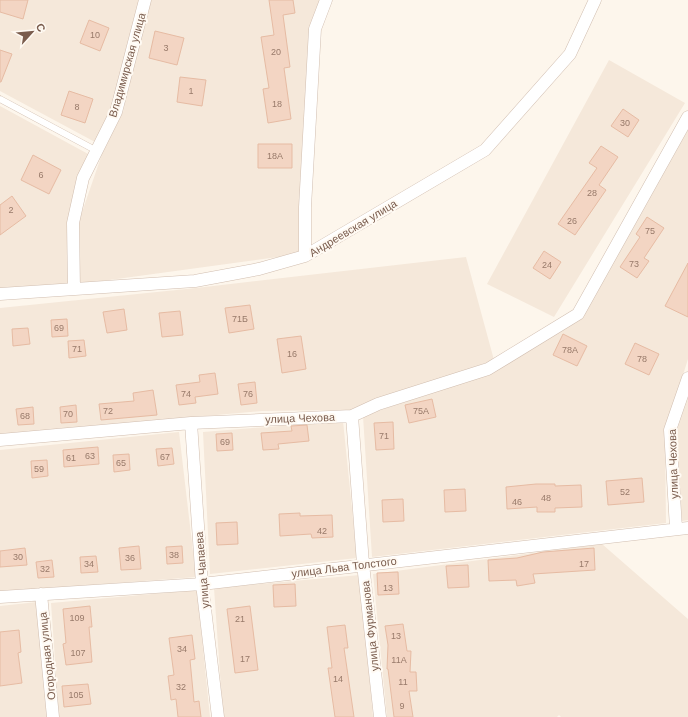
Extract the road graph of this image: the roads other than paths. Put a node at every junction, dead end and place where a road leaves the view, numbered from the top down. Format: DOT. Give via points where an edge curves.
graph roads {
  1 [pos="145,0"];
  2 [pos="326,0"];
  3 [pos="595,0"];
  4 [pos="0,99"];
  5 [pos="688,117"];
  6 [pos="97,151"];
  7 [pos="305,256"];
  8 [pos="74,289"];
  9 [pos="0,294"];
  10 [pos="688,378"];
  11 [pos="352,416"];
  12 [pos="191,423"];
  13 [pos="0,440"];
  14 [pos="682,528"];
  15 [pos="363,564"];
  16 [pos="202,584"];
  17 [pos="41,594"];
  18 [pos="0,597"];
  19 [pos="53,717"];
  20 [pos="218,717"];
  21 [pos="380,717"];
  1 -- 6 [label="street, Владимирская улица" via="116,112"];
  2 -- 7 [label="street" via="315,29 305,207"];
  3 -- 7 [label="street, Андреевская улица" via="570,54 485,150"];
  4 -- 6 [label="lane"];
  5 -- 11 [label="street, улица Чехова" via="578,314 488,369 378,404"];
  6 -- 8 [label="street, Владимирская улица" via="83,178 73,223"];
  7 -- 8 [label="street, Андреевская улица" via="259,269 195,281"];
  8 -- 9 [label="street, Андреевская улица"];
  10 -- 14 [label="street, улица Чехова" via="670,430"];
  11 -- 12 [label="street, улица Чехова"];
  11 -- 15 [label="street, улица Фурманова"];
  12 -- 13 [label="street, улица Чехова"];
  12 -- 16 [label="street, улица Чапаева"];
  14 -- 15 [label="street, улица Льва Толстого"];
  15 -- 16 [label="street, улица Льва Толстого"];
  15 -- 21 [label="street, улица Фурманова"];
  16 -- 17 [label="street, улица Льва Толстого"];
  16 -- 20 [label="street, улица Чапаева"];
  17 -- 18 [label="street, улица Льва Толстого"];
  17 -- 19 [label="street, Огородная улица"];
}
